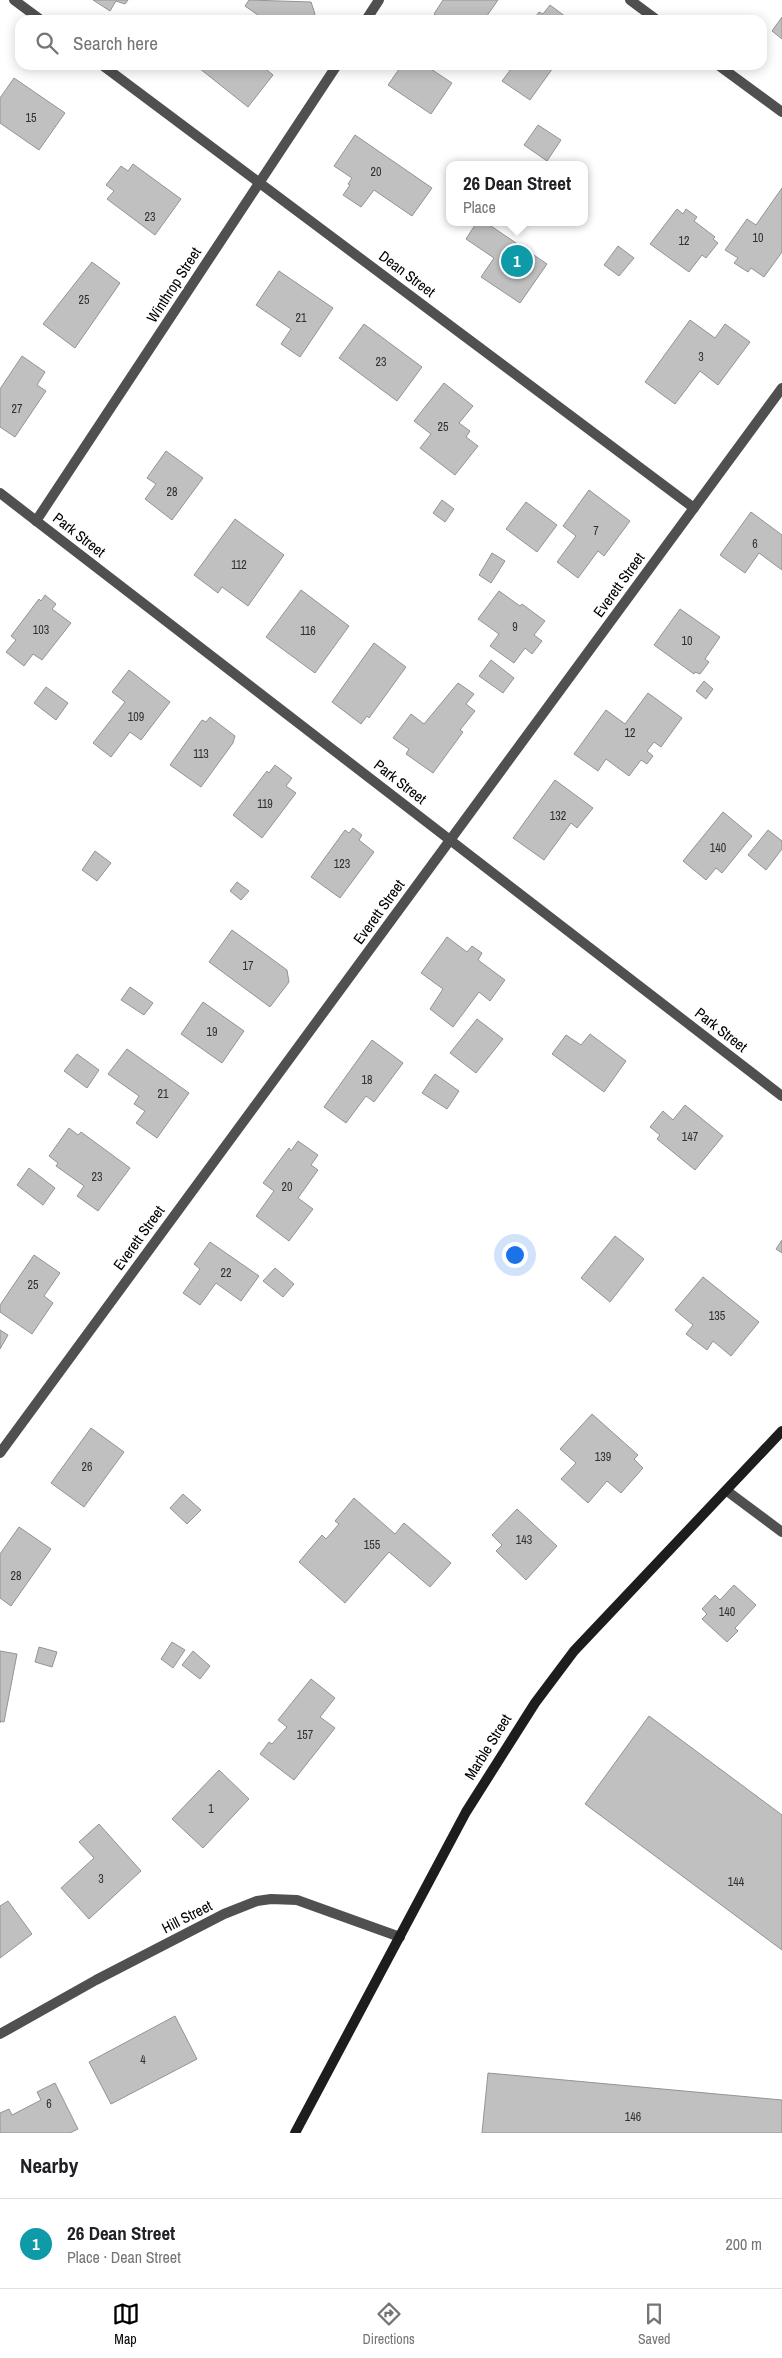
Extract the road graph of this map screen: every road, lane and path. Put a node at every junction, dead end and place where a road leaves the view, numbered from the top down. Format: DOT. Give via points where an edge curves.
graph roads {
  1 [pos="14,0"];
  2 [pos="380,0"];
  3 [pos="630,0"];
  4 [pos="34,15"];
  5 [pos="370,15"];
  6 [pos="650,15"];
  7 [pos="109,70"];
  8 [pos="333,70"];
  9 [pos="725,70"];
  10 [pos="782,112"];
  11 [pos="259,182"];
  12 [pos="782,388"];
  13 [pos="0,493"];
  14 [pos="694,508"];
  15 [pos="36,521"];
  16 [pos="450,840"];
  17 [pos="782,1096"];
  18 [pos="782,1431"];
  19 [pos="0,1453"];
  20 [pos="727,1491"];
  21 [pos="782,1532"];
  22 [pos="400,1937"];
  23 [pos="0,2034"];
  24 [pos="295,2133"];
  1 -- 4 [label="street"];
  2 -- 5 [label="street"];
  3 -- 6 [label="street"];
  7 -- 11 [label="street, Dean Street"];
  8 -- 11 [label="street, Winthrop Street"];
  9 -- 10 [label="street"];
  11 -- 14 [label="street, Dean Street"];
  11 -- 15 [label="street, Winthrop Street"];
  12 -- 14 [label="street, Everett Street"];
  13 -- 15 [label="street, Park Street"];
  14 -- 16 [label="street, Everett Street"];
  15 -- 16 [label="street, Park Street"];
  16 -- 17 [label="street, Park Street"];
  16 -- 19 [label="street, Everett Street"];
  18 -- 20 [label="main road, Marble Street"];
  20 -- 21 [label="street"];
  20 -- 22 [label="main road, Marble Street" via="619,1602 554,1677 466,1812"];
  22 -- 23 [label="street, Hill Street" via="297,1900 257,1901 224,1914"];
  22 -- 24 [label="main road, Marble Street"];
}
